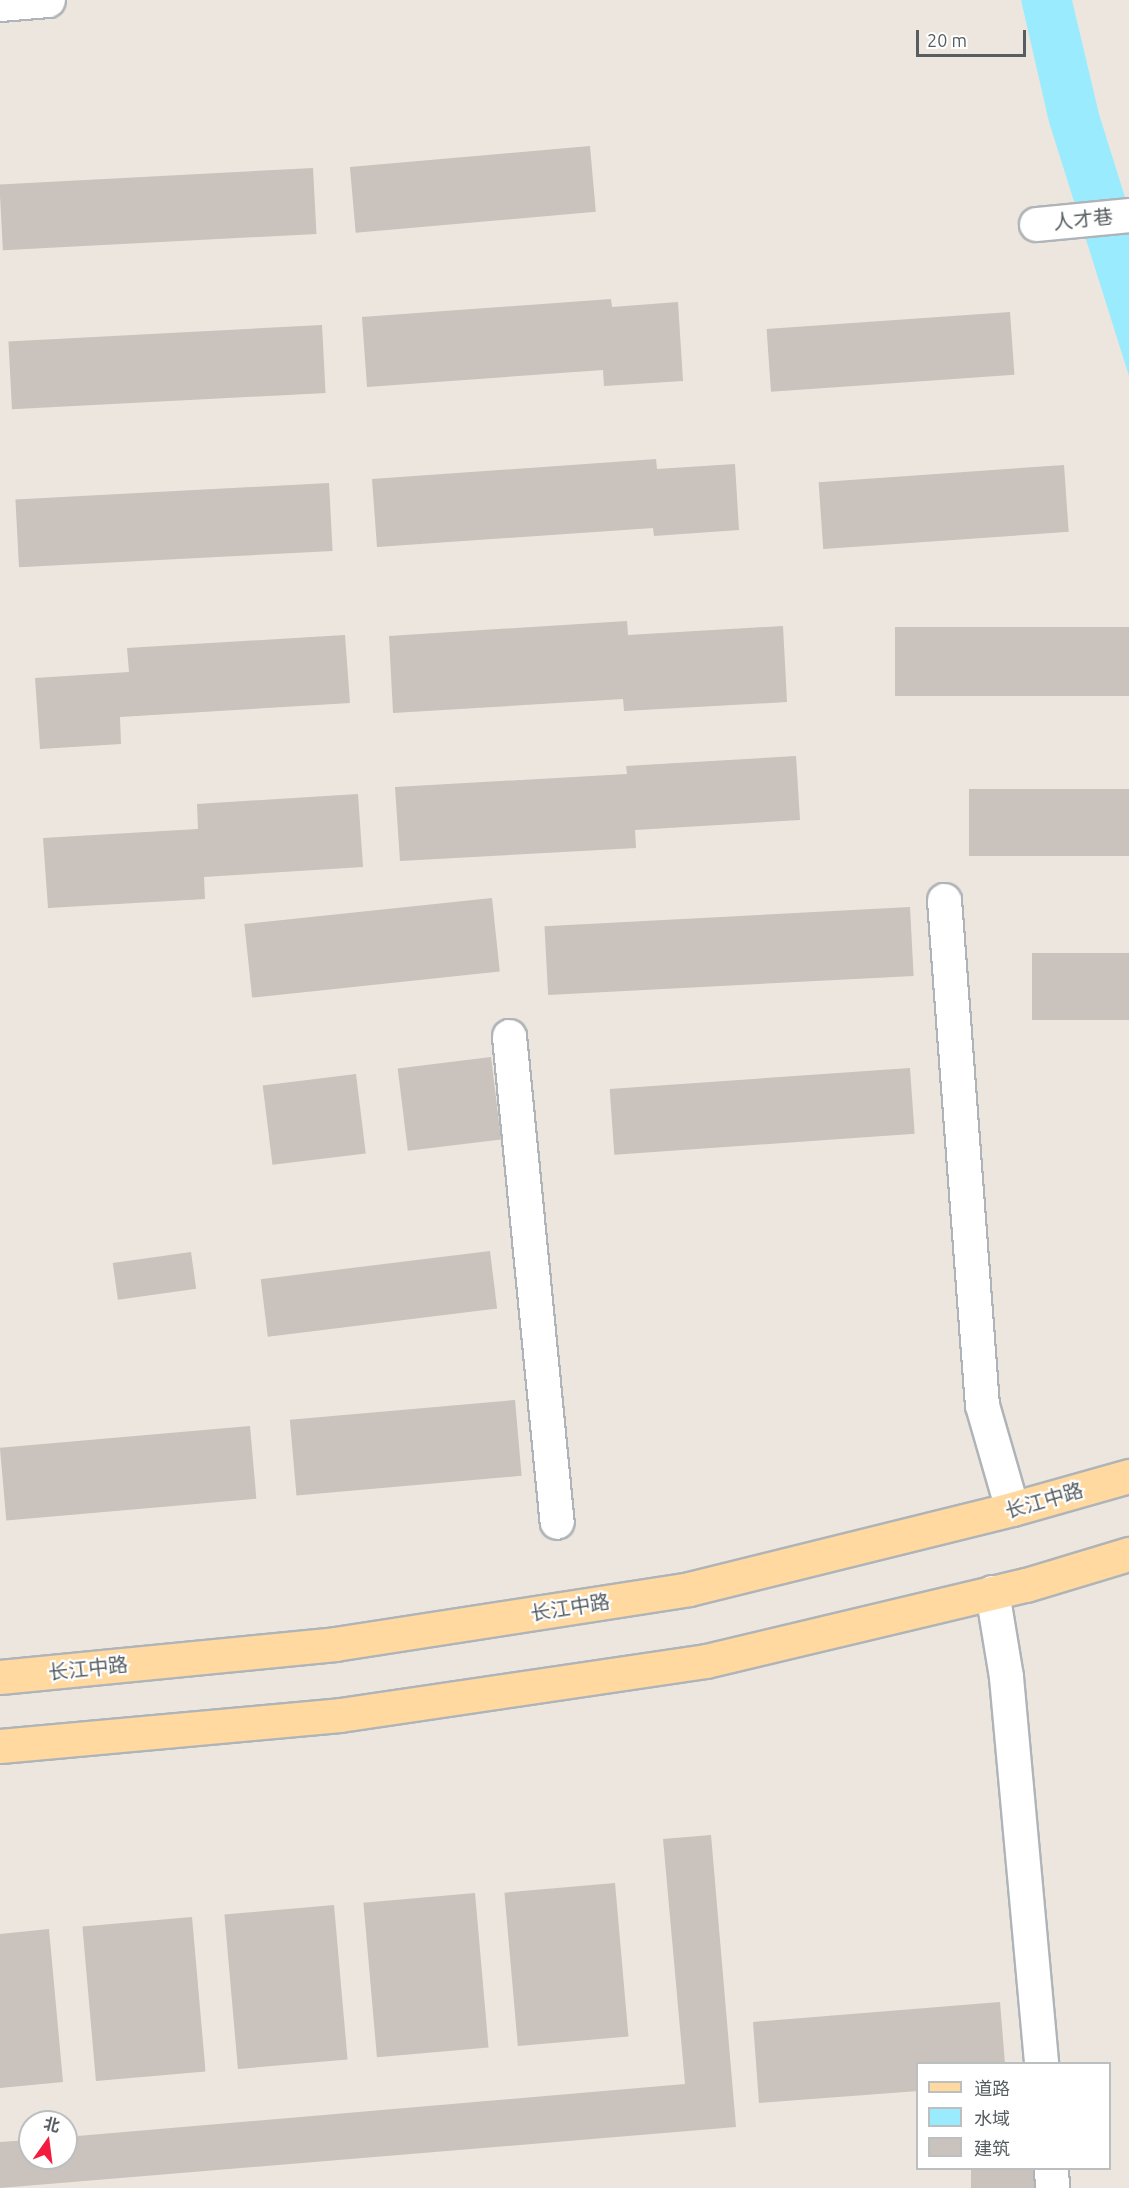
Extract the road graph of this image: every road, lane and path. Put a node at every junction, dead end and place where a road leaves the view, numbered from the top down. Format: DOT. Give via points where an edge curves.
graph roads {
  1 [pos="48,0"];
  2 [pos="0,4"];
  3 [pos="1129,215"];
  4 [pos="1045,223"];
  5 [pos="944,900"];
  6 [pos="509,1036"];
  7 [pos="1129,1476"];
  8 [pos="1011,1509"];
  9 [pos="557,1522"];
  10 [pos="1129,1554"];
  11 [pos="992,1592"];
  12 [pos="0,1677"];
  13 [pos="0,1746"];
  14 [pos="1041,2062"];
  15 [pos="1051,2170"];
  16 [pos="1052,2188"];
  1 -- 2 [label="street"];
  3 -- 4 [label="street, 人才巷"];
  5 -- 8 [label="street" via="982,1405"];
  6 -- 9 [label="street"];
  7 -- 8 [label="main road, 长江中路"];
  8 -- 12 [label="main road, 长江中路" via="689,1588 335,1644"];
  10 -- 11 [label="main road"];
  11 -- 13 [label="main road" via="706,1661 340,1715"];
  11 -- 14 [label="street" via="1006,1677"];
  15 -- 16 [label="street"];
}
